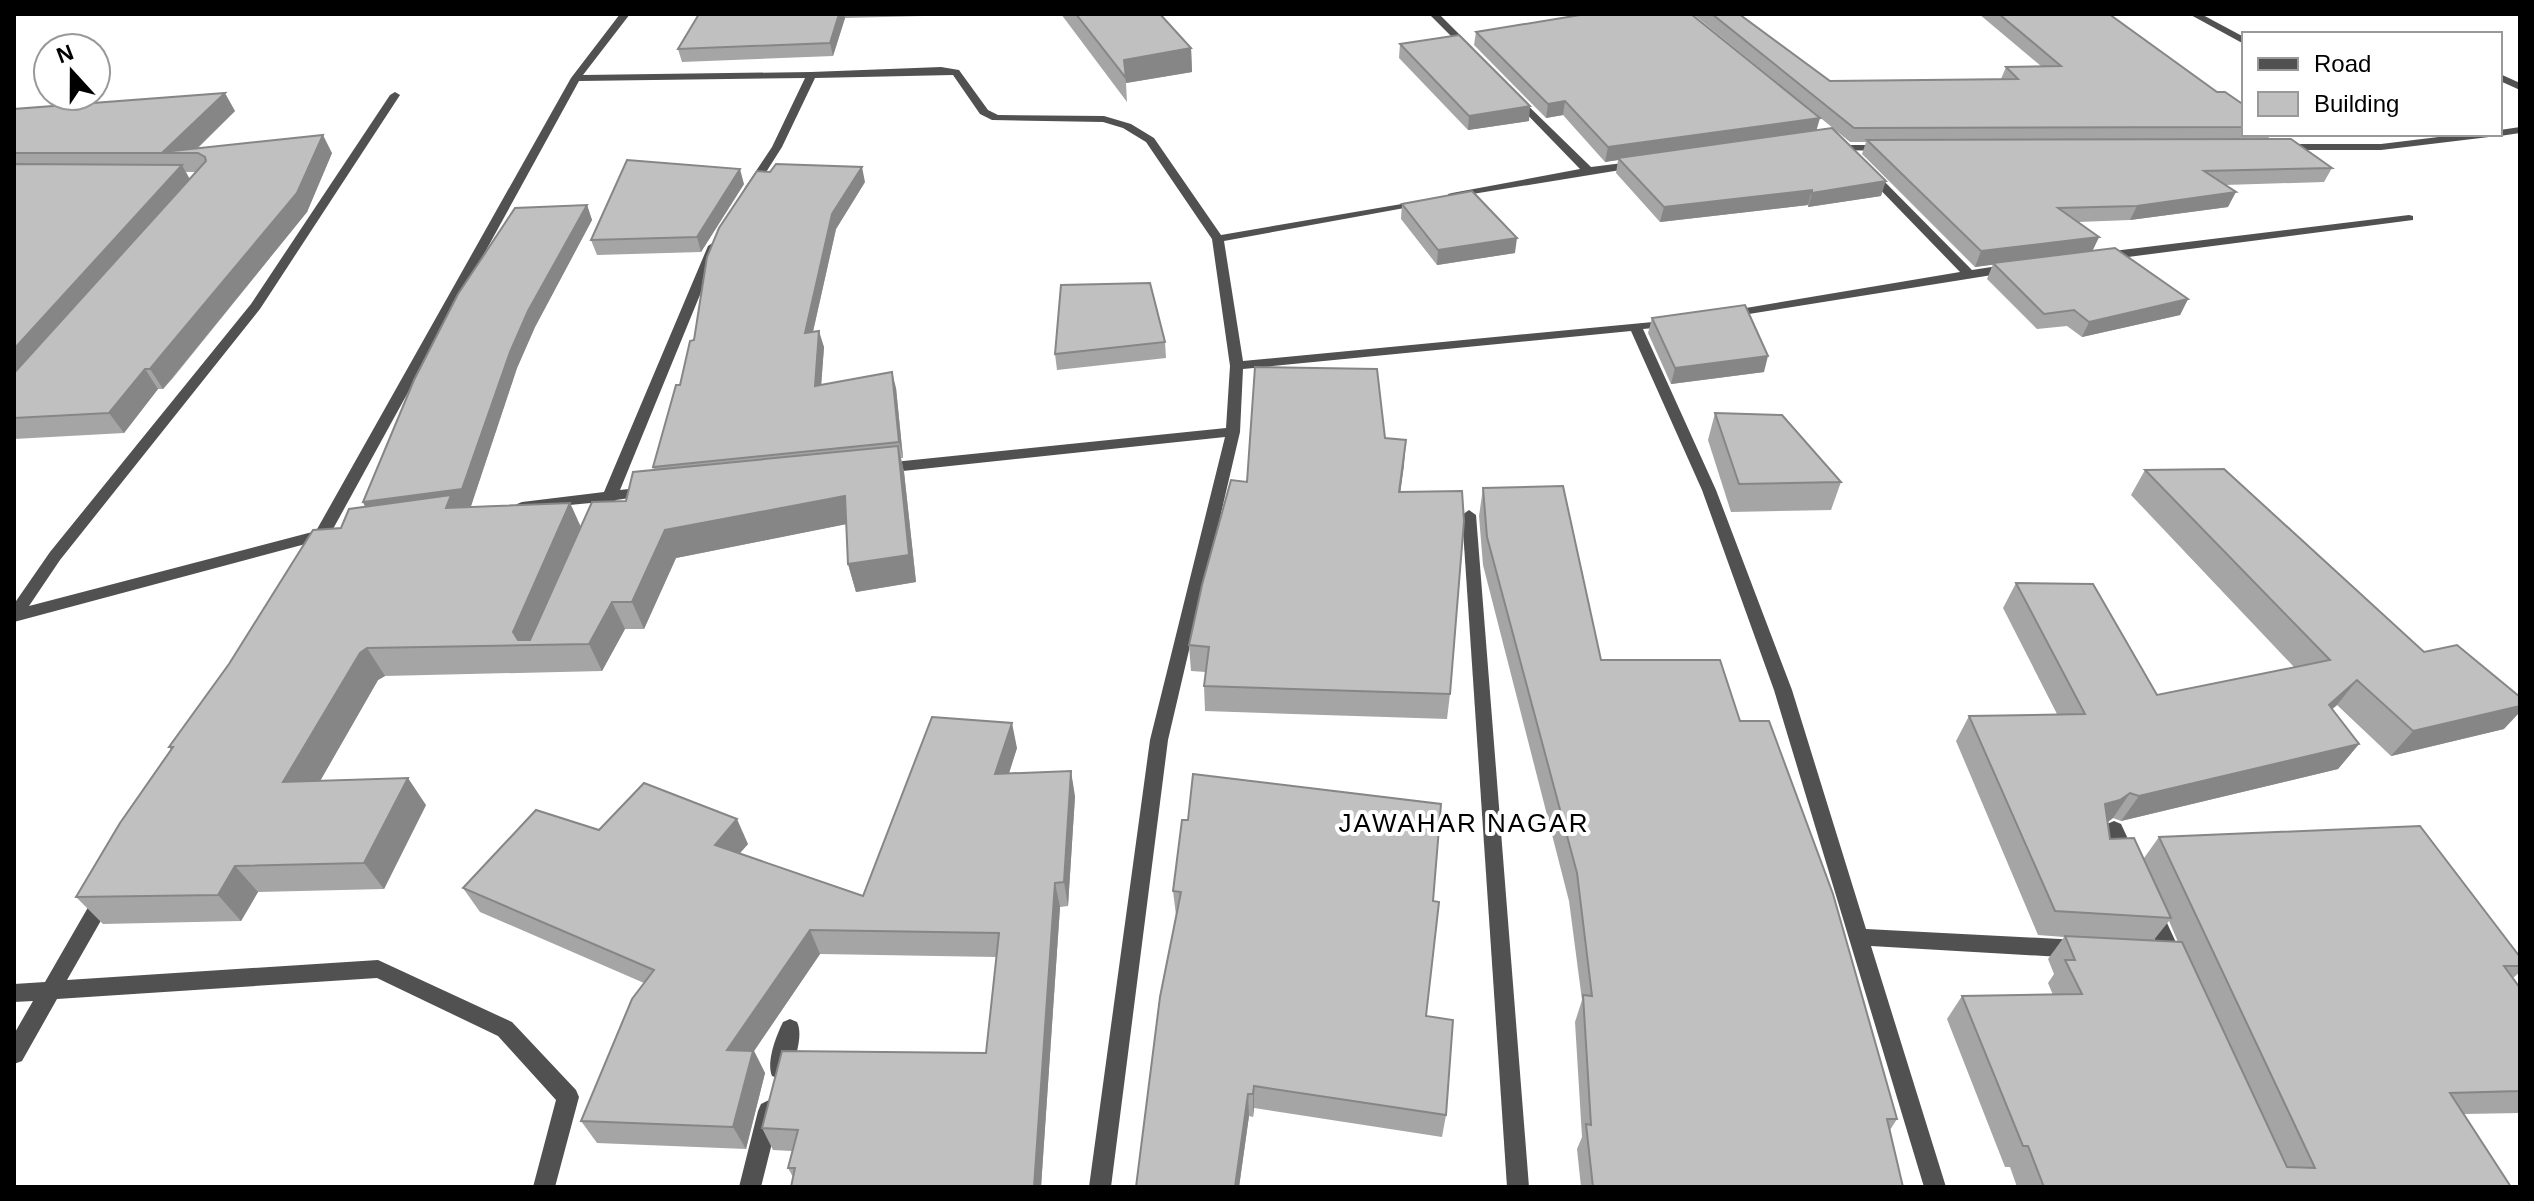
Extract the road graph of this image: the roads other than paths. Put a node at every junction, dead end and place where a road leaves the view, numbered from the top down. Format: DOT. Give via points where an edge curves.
graph roads {
  1 [pos="625,14"];
  2 [pos="1434,14"];
  3 [pos="2194,14"];
  4 [pos="2242,40"];
  5 [pos="1478,59"];
  6 [pos="811,75"];
  7 [pos="576,78"];
  8 [pos="2502,78"];
  9 [pos="2520,87"];
  10 [pos="1511,92"];
  11 [pos="395,95"];
  12 [pos="2400,136"];
  13 [pos="2473,136"];
  14 [pos="2408,144"];
  15 [pos="2271,147"];
  16 [pos="1893,148"];
  17 [pos="1649,162"];
  18 [pos="1588,171"];
  19 [pos="739,206"];
  20 [pos="2409,218"];
  21 [pos="723,230"];
  22 [pos="1218,239"];
  23 [pos="2095,258"];
  24 [pos="2032,266"];
  25 [pos="1969,274"];
  26 [pos="1718,316"];
  27 [pos="1676,322"];
  28 [pos="1636,328"];
  29 [pos="1237,366"];
  30 [pos="1233,432"];
  31 [pos="875,468"];
  32 [pos="657,490"];
  33 [pos="607,502"];
  34 [pos="505,509"];
  35 [pos="1469,515"];
  36 [pos="331,533"];
  37 [pos="307,560"];
  38 [pos="14,616"];
  39 [pos="2114,829"];
  40 [pos="2133,871"];
  41 [pos="111,886"];
  42 [pos="2146,899"];
  43 [pos="1860,937"];
  44 [pos="2094,950"];
  45 [pos="2185,984"];
  46 [pos="50,990"];
  47 [pos="14,993"];
  48 [pos="790,1029"];
  49 [pos="14,1054"];
  50 [pos="544,1187"];
  51 [pos="750,1187"];
  52 [pos="1100,1187"];
  53 [pos="1518,1187"];
  54 [pos="1935,1187"];
  1 -- 7 [label="street"];
  2 -- 5 [label="street"];
  3 -- 4 [label="street"];
  6 -- 7 [label="street"];
  6 -- 19 [label="street" via="777,147"];
  6 -- 22 [label="street" via="956,72 984,112 996,118 1104,119 1127,126 1150,140"];
  7 -- 36 [label="street"];
  8 -- 9 [label="street"];
  10 -- 18 [label="street"];
  11 -- 38 [label="street" via="256,306 55,556"];
  12 -- 14 [label="street"];
  13 -- 14 [label="street"];
  14 -- 15 [label="street"];
  16 -- 25 [label="street" via="1842,145"];
  17 -- 18 [label="street"];
  18 -- 22 [label="street"];
  20 -- 23 [label="street"];
  21 -- 33 [label="street"];
  22 -- 29 [label="street"];
  24 -- 25 [label="street"];
  25 -- 26 [label="street"];
  27 -- 28 [label="street"];
  28 -- 29 [label="street"];
  28 -- 43 [label="street" via="1709,490 1778,676"];
  29 -- 30 [label="street"];
  30 -- 31 [label="street"];
  30 -- 52 [label="street" via="1159,740"];
  32 -- 33 [label="street"];
  33 -- 34 [label="street"];
  35 -- 53 [label="street"];
  36 -- 37 [label="street"];
  36 -- 38 [label="street"];
  39 -- 40 [label="street"];
  41 -- 46 [label="street"];
  42 -- 45 [label="street" via="2164,954"];
  43 -- 44 [label="street"];
  43 -- 54 [label="street"];
  46 -- 47 [label="street"];
  46 -- 49 [label="street"];
  46 -- 50 [label="street" via="378,969 505,1029 568,1097"];
  48 -- 51 [label="street"];
}
